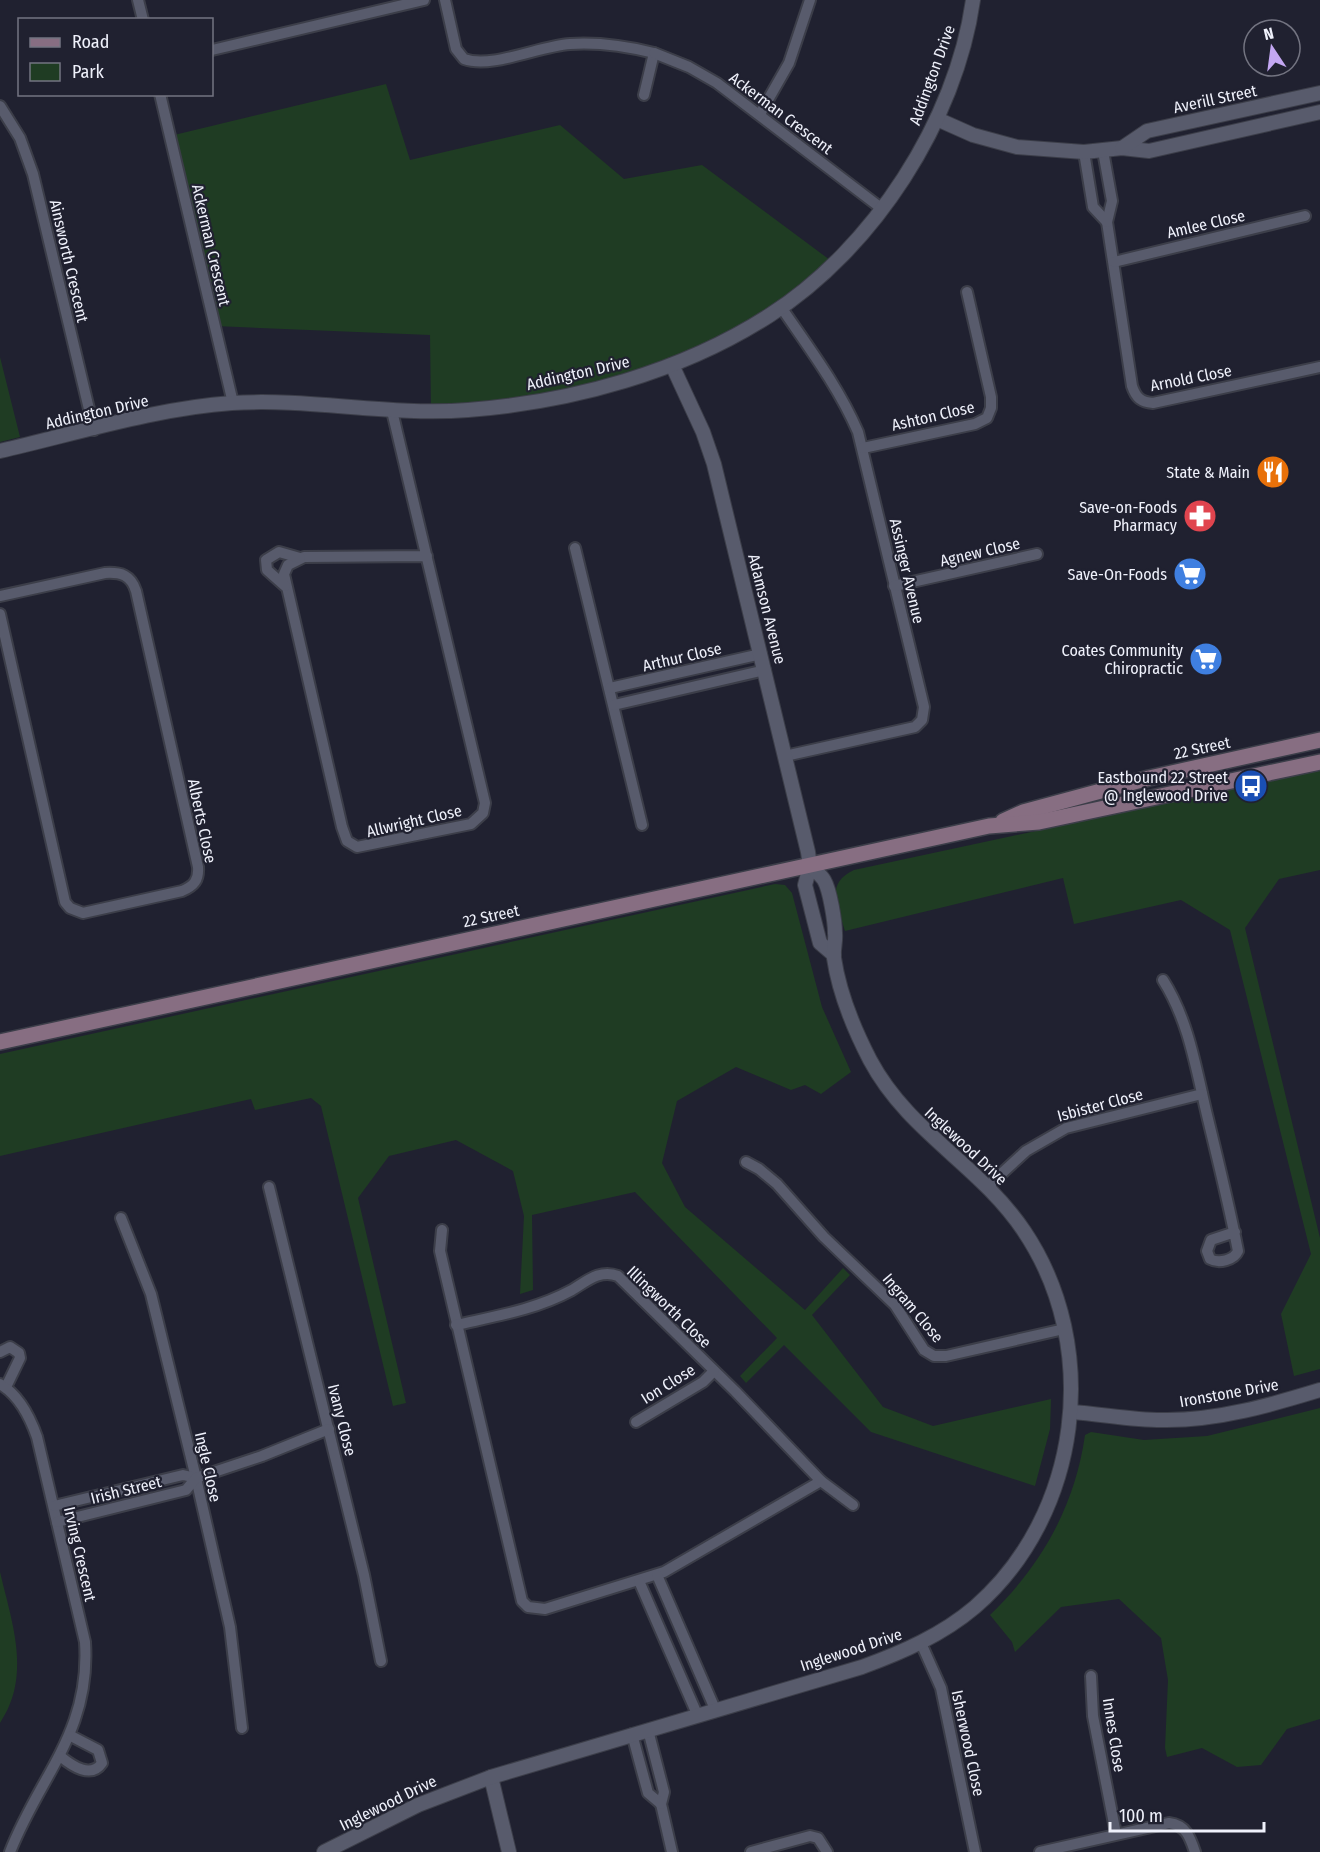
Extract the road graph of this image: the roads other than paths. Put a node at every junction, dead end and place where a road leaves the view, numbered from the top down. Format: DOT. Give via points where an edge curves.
graph roads {
  1 [pos="138,0"];
  2 [pos="424,0"];
  3 [pos="445,0"];
  4 [pos="810,0"];
  5 [pos="973,0"];
  6 [pos="142,18"];
  7 [pos="213,50"];
  8 [pos="654,53"];
  9 [pos="1320,93"];
  10 [pos="644,95"];
  11 [pos="160,96"];
  12 [pos="0,106"];
  13 [pos="1320,112"];
  14 [pos="760,114"];
  15 [pos="937,119"];
  16 [pos="1122,148"];
  17 [pos="1103,151"];
  18 [pos="1084,152"];
  19 [pos="881,208"];
  20 [pos="1305,216"];
  21 [pos="1107,222"];
  22 [pos="1114,262"];
  23 [pos="967,292"];
  24 [pos="781,307"];
  25 [pos="672,365"];
  26 [pos="1320,367"];
  27 [pos="234,403"];
  28 [pos="392,411"];
  29 [pos="94,430"];
  30 [pos="863,448"];
  31 [pos="0,451"];
  32 [pos="575,548"];
  33 [pos="1037,554"];
  34 [pos="427,556"];
  35 [pos="300,558"];
  36 [pos="285,586"];
  37 [pos="894,586"];
  38 [pos="0,596"];
  39 [pos="0,614"];
  40 [pos="761,654"];
  41 [pos="765,670"];
  42 [pos="610,688"];
  43 [pos="614,705"];
  44 [pos="1320,740"];
  45 [pos="785,756"];
  46 [pos="1320,762"];
  47 [pos="642,825"];
  48 [pos="989,826"];
  49 [pos="810,866"];
  50 [pos="834,956"];
  51 [pos="1163,980"];
  52 [pos="0,1042"];
  53 [pos="1202,1094"];
  54 [pos="746,1162"];
  55 [pos="988,1186"];
  56 [pos="269,1187"];
  57 [pos="121,1218"];
  58 [pos="442,1230"];
  59 [pos="1235,1232"];
  60 [pos="456,1325"];
  61 [pos="1064,1329"];
  62 [pos="0,1352"];
  63 [pos="714,1371"];
  64 [pos="3,1386"];
  65 [pos="1320,1390"];
  66 [pos="1071,1412"];
  67 [pos="636,1422"];
  68 [pos="329,1429"];
  69 [pos="196,1478"];
  70 [pos="822,1481"];
  71 [pos="124,1490"];
  72 [pos="128,1505"];
  73 [pos="853,1505"];
  74 [pos="54,1506"];
  75 [pos="57,1522"];
  76 [pos="657,1575"];
  77 [pos="639,1581"];
  78 [pos="921,1643"];
  79 [pos="381,1661"];
  80 [pos="1091,1676"];
  81 [pos="715,1709"];
  82 [pos="697,1714"];
  83 [pos="242,1728"];
  84 [pos="648,1730"];
  85 [pos="632,1734"];
  86 [pos="71,1736"];
  87 [pos="60,1756"];
  88 [pos="491,1777"];
  89 [pos="661,1804"];
  90 [pos="1116,1834"];
  91 [pos="10,1852"];
  92 [pos="324,1852"];
  93 [pos="509,1852"];
  94 [pos="672,1852"];
  95 [pos="752,1852"];
  96 [pos="827,1852"];
  97 [pos="975,1852"];
  98 [pos="1040,1852"];
  99 [pos="1195,1852"];
  1 -- 6 [label="street"];
  2 -- 7 [label="street"];
  3 -- 8 [label="street, Ackerman Crescent" via="456,49 471,61 491,61 570,44 617,45"];
  4 -- 14 [label="street" via="789,63"];
  5 -- 15 [label="street, Addington Drive" via="963,47"];
  8 -- 10 [label="street"];
  8 -- 14 [label="street, Ackerman Crescent" via="704,75"];
  9 -- 16 [label="street, Averill Street" via="1147,131"];
  11 -- 27 [label="street, Ackerman Crescent"];
  12 -- 29 [label="street, Ainsworth Crescent" via="20,138 33,174"];
  13 -- 16 [label="street, Averill Street" via="1149,151"];
  14 -- 19 [label="street, Ackerman Crescent"];
  15 -- 18 [label="street, Averill Street" via="973,135 1017,147"];
  15 -- 19 [label="street, Addington Drive"];
  16 -- 17 [label="street, Averill Street"];
  17 -- 18 [label="street, Averill Street"];
  17 -- 21 [label="street, Arnold Close" via="1112,201"];
  18 -- 21 [label="street, Arnold Close" via="1093,207"];
  19 -- 24 [label="street, Addington Drive" via="843,254"];
  20 -- 22 [label="street, Amlee Close"];
  21 -- 22 [label="street, Arnold Close"];
  22 -- 26 [label="street, Arnold Close" via="1132,386 1144,402"];
  23 -- 30 [label="street, Ashton Close" via="991,397 987,418 975,424"];
  24 -- 25 [label="street, Addington Drive" via="734,336"];
  24 -- 30 [label="street, Assinger Avenue" via="843,398"];
  25 -- 28 [label="street, Addington Drive" via="534,401 469,410"];
  25 -- 40 [label="street, Adamson Avenue" via="714,464"];
  27 -- 28 [label="street, Addington Drive"];
  27 -- 29 [label="street, Addington Drive" via="187,408"];
  28 -- 34 [label="street, Allwright Close"];
  29 -- 31 [label="street, Addington Drive"];
  30 -- 37 [label="street, Assinger Avenue"];
  32 -- 42 [label="street"];
  33 -- 37 [label="street, Agnew Close"];
  34 -- 35 [label="street, Allwright Close"];
  34 -- 36 [label="street, Allwright Close" via="485,809 471,824 368,847 351,845 344,836"];
  35 -- 36 [label="street" via="286,568"];
  35 -- 36 [label="street, Allwright Close" via="279,552 267,560 267,570"];
  37 -- 45 [label="street, Assinger Avenue" via="924,707 922,720 903,731"];
  38 -- 39 [label="street, Alberts Close" via="105,573 120,573 131,580 198,867 194,885 83,913 65,902"];
  40 -- 41 [label="street, Adamson Avenue"];
  40 -- 42 [label="street, Arthur Close"];
  41 -- 43 [label="street, Arthur Close"];
  41 -- 45 [label="street, Adamson Avenue"];
  42 -- 43 [label="street"];
  43 -- 47 [label="street"];
  44 -- 48 [label="main road, 22 Street" via="1149,778 1023,812"];
  45 -- 49 [label="street, Adamson Avenue"];
  46 -- 48 [label="main road, 22 Street" via="1039,822"];
  48 -- 49 [label="main road, 22 Street"];
  49 -- 50 [label="street, Inglewood Drive" via="825,881 835,928"];
  49 -- 50 [label="street, Inglewood Drive" via="805,885 820,943"];
  49 -- 52 [label="main road, 22 Street"];
  50 -- 55 [label="street, Inglewood Drive" via="855,1027 889,1091 924,1132"];
  51 -- 53 [label="street" via="1185,1024"];
  53 -- 55 [label="street, Isbister Close" via="1066,1128 1026,1151"];
  53 -- 59 [label="street"];
  54 -- 61 [label="street, Ingram Close" via="777,1184 824,1237 895,1305 919,1345 929,1354 946,1356"];
  55 -- 61 [label="street, Inglewood Drive" via="1038,1253 1052,1283"];
  56 -- 68 [label="street, Ivany Close"];
  57 -- 69 [label="street, Ingle Close" via="151,1294"];
  58 -- 60 [label="street" via="440,1251"];
  60 -- 63 [label="street, Illingworth Close" via="527,1310 610,1273 622,1279"];
  60 -- 77 [label="street" via="522,1601 528,1607 545,1609"];
  61 -- 66 [label="street, Inglewood Drive" via="1071,1364"];
  62 -- 64 [label="street, Irving Crescent" via="10,1347 20,1358"];
  63 -- 67 [label="street, Ion Close" via="703,1382"];
  63 -- 70 [label="street, Illingworth Close"];
  64 -- 74 [label="street, Irving Crescent" via="32,1422"];
  65 -- 66 [label="street, Ironstone Drive" via="1266,1406 1196,1419 1147,1420"];
  66 -- 78 [label="street, Inglewood Drive" via="1049,1505 1024,1552 975,1607"];
  68 -- 69 [label="street, Irish Street"];
  68 -- 79 [label="street, Ivany Close"];
  69 -- 71 [label="street, Irish Street" via="183,1475"];
  69 -- 72 [label="street, Irish Street" via="186,1490"];
  69 -- 83 [label="street, Ingle Close" via="230,1627"];
  70 -- 73 [label="street, Illingworth Close"];
  70 -- 76 [label="street"];
  71 -- 72 [label="street"];
  71 -- 74 [label="street, Irish Street"];
  72 -- 75 [label="street, Irish Street"];
  74 -- 75 [label="street, Irving Crescent"];
  75 -- 86 [label="street, Irving Crescent" via="87,1666"];
  76 -- 77 [label="street"];
  76 -- 81 [label="street"];
  77 -- 82 [label="street"];
  78 -- 81 [label="street, Inglewood Drive" via="862,1667"];
  78 -- 97 [label="street, Isherwood Close" via="941,1688"];
  80 -- 90 [label="street, Innes Close" via="1093,1716"];
  81 -- 82 [label="street, Inglewood Drive"];
  82 -- 84 [label="street, Inglewood Drive"];
  84 -- 85 [label="street, Inglewood Drive"];
  84 -- 89 [label="street" via="664,1792"];
  85 -- 88 [label="street, Inglewood Drive"];
  85 -- 89 [label="street" via="648,1792"];
  86 -- 87 [label="street, Irving Crescent"];
  86 -- 87 [label="street" via="98,1750 102,1763 91,1771 83,1770"];
  87 -- 91 [label="street, Irving Crescent" via="25,1816"];
  88 -- 92 [label="street, Inglewood Drive" via="418,1805"];
  88 -- 93 [label="street"];
  89 -- 94 [label="street"];
  90 -- 98 [label="street"];
  90 -- 99 [label="street" via="1175,1824 1190,1837"];
  95 -- 96 [label="street" via="810,1836 823,1843"];
}
